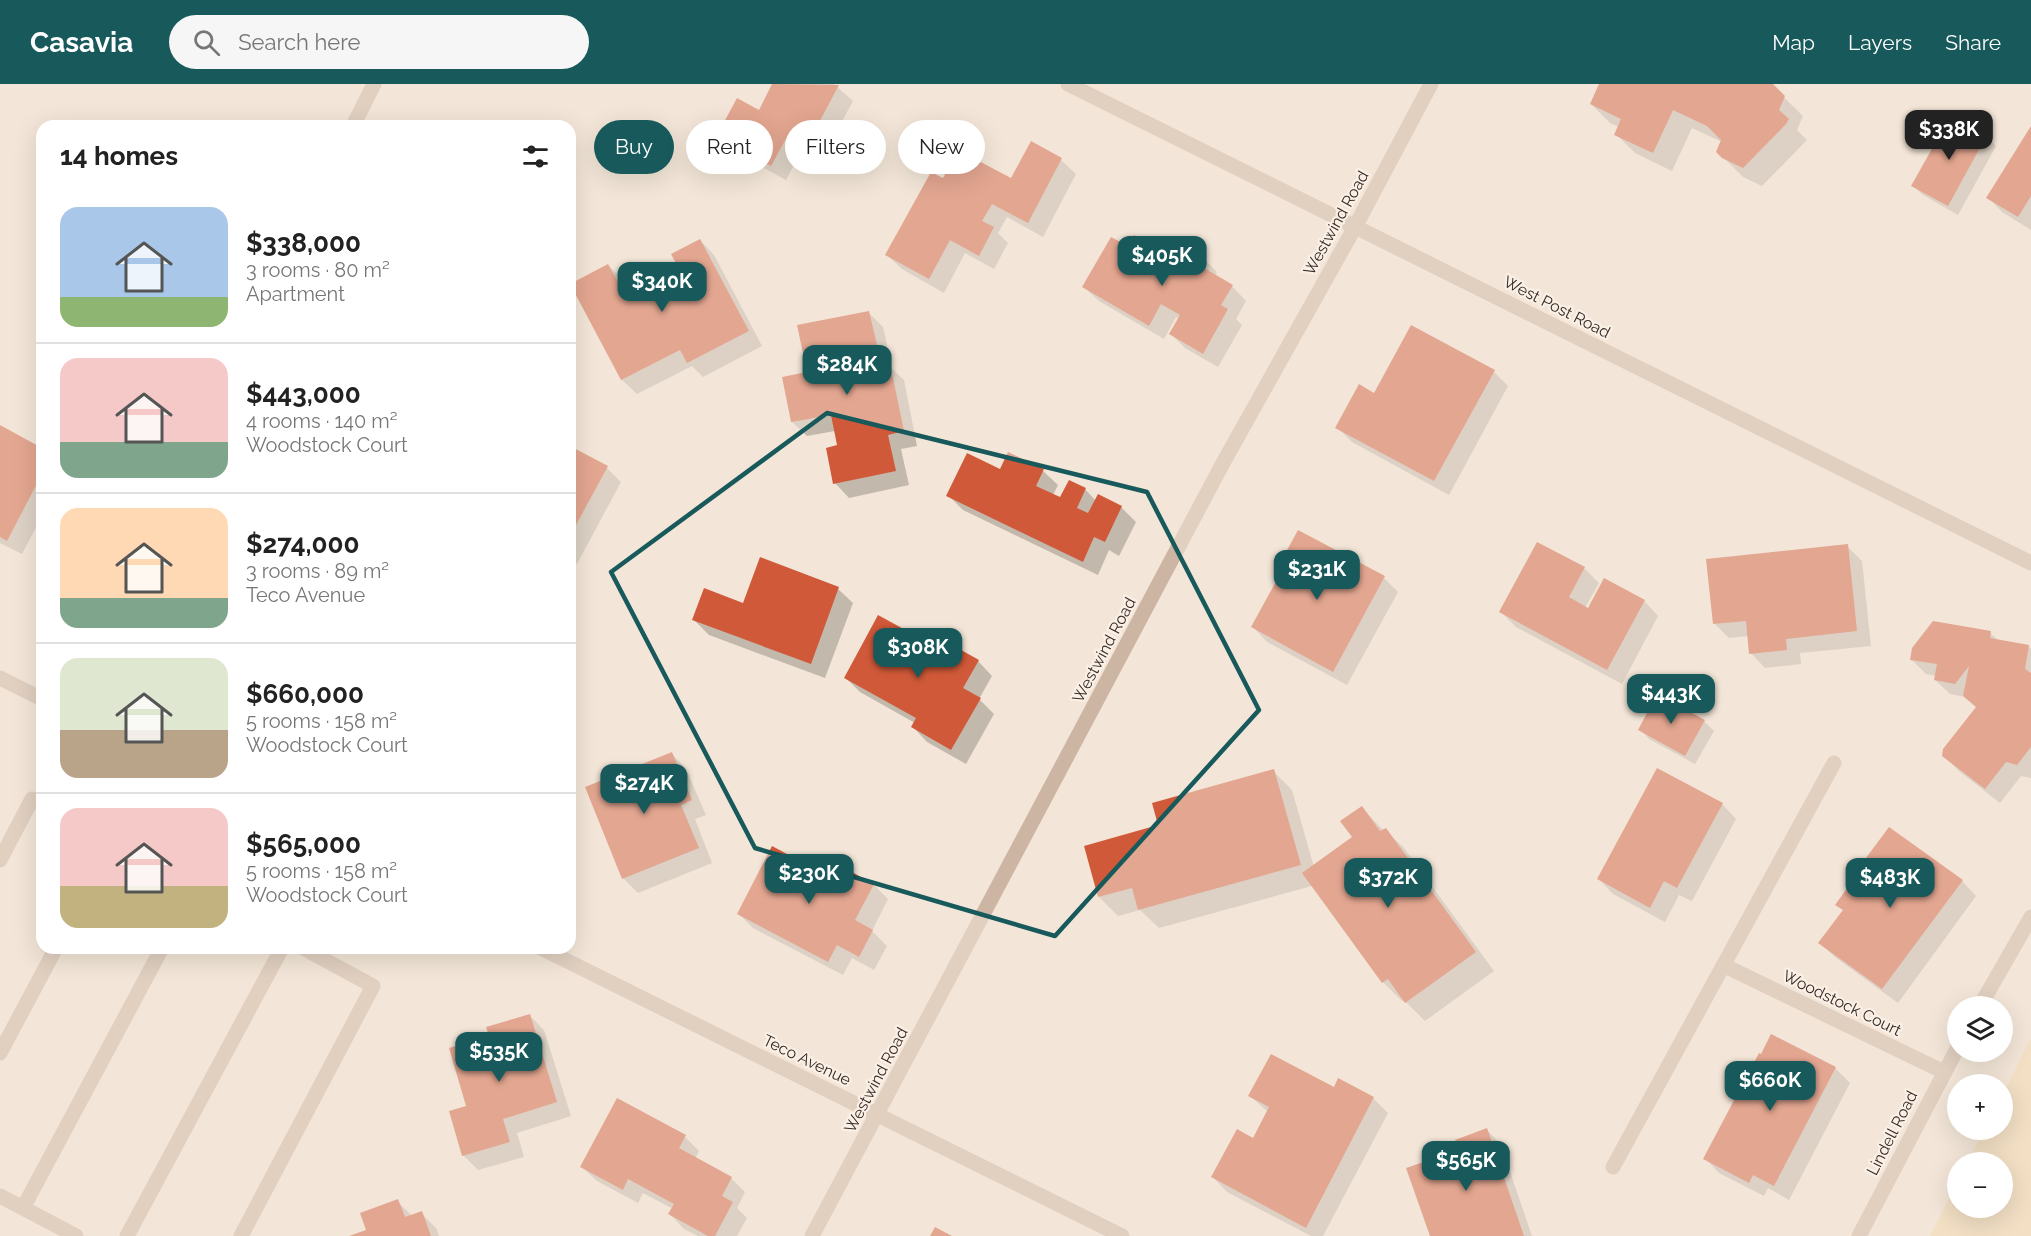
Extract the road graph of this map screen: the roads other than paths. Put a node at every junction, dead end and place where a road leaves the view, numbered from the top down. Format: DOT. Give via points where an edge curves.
graph roads {
  1 [pos="374,84"];
  2 [pos="1068,84"];
  3 [pos="1431,84"];
  4 [pos="356,120"];
  5 [pos="1355,226"];
  6 [pos="2031,563"];
  7 [pos="0,678"];
  8 [pos="36,696"];
  9 [pos="1834,763"];
  10 [pos="36,801"];
  11 [pos="0,860"];
  12 [pos="2031,917"];
  13 [pos="53,954"];
  14 [pos="159,954"];
  15 [pos="279,954"];
  16 [pos="314,954"];
  17 [pos="553,954"];
  18 [pos="1725,966"];
  19 [pos="1986,996"];
  20 [pos="0,1053"];
  21 [pos="1950,1062"];
  22 [pos="1944,1072"];
  23 [pos="877,1115"];
  24 [pos="1613,1167"];
  25 [pos="0,1196"];
  26 [pos="23,1208"];
  27 [pos="76,1236"];
  28 [pos="127,1236"];
  29 [pos="241,1236"];
  30 [pos="812,1236"];
  31 [pos="1122,1236"];
  32 [pos="1859,1236"];
  1 -- 4 [label="street"];
  2 -- 5 [label="street, West Post Road"];
  3 -- 5 [label="street, Westwind Road"];
  5 -- 6 [label="street, West Post Road"];
  5 -- 23 [label="street, Westwind Road" via="1223,463"];
  7 -- 8 [label="street"];
  9 -- 18 [label="street"];
  10 -- 11 [label="street" via="32,799"];
  12 -- 19 [label="street"];
  13 -- 20 [label="street"];
  14 -- 26 [label="street"];
  15 -- 28 [label="street"];
  16 -- 29 [label="street" via="373,986"];
  17 -- 23 [label="street, Teco Avenue"];
  18 -- 22 [label="street, Woodstock Court"];
  18 -- 24 [label="street"];
  21 -- 22 [label="street, Lindell Road"];
  22 -- 32 [label="street, Lindell Road"];
  23 -- 30 [label="street, Westwind Road"];
  23 -- 31 [label="street, Teco Avenue"];
  25 -- 26 [label="street"];
  26 -- 27 [label="street"];
}
